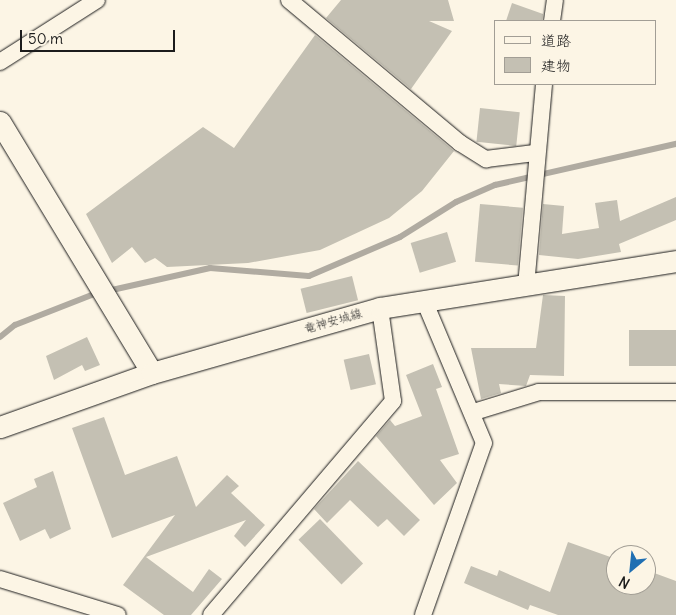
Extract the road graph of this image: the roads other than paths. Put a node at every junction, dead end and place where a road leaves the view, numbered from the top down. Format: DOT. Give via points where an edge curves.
graph roads {
  1 [pos="97,0"];
  2 [pos="289,0"];
  3 [pos="555,0"];
  4 [pos="552,20"];
  5 [pos="0,62"];
  6 [pos="544,85"];
  7 [pos="0,122"];
  8 [pos="535,153"];
  9 [pos="676,261"];
  10 [pos="526,286"];
  11 [pos="424,300"];
  12 [pos="380,308"];
  13 [pos="152,372"];
  14 [pos="676,392"];
  15 [pos="474,412"];
  16 [pos="0,427"];
  17 [pos="0,579"];
  18 [pos="118,615"];
  19 [pos="211,615"];
  20 [pos="423,615"];
  1 -- 5 [label="street"];
  2 -- 8 [label="street" via="460,143 486,159"];
  3 -- 4 [label="street"];
  6 -- 8 [label="street"];
  7 -- 13 [label="street"];
  8 -- 10 [label="street"];
  9 -- 10 [label="street, 竜神安城線"];
  10 -- 11 [label="street, 竜神安城線"];
  11 -- 12 [label="street, 竜神安城線"];
  11 -- 15 [label="street"];
  12 -- 13 [label="street, 竜神安城線"];
  12 -- 19 [label="street" via="394,401"];
  13 -- 16 [label="street, 竜神安城線"];
  14 -- 15 [label="street" via="538,392"];
  15 -- 20 [label="street" via="484,443"];
  17 -- 18 [label="street"];
}
